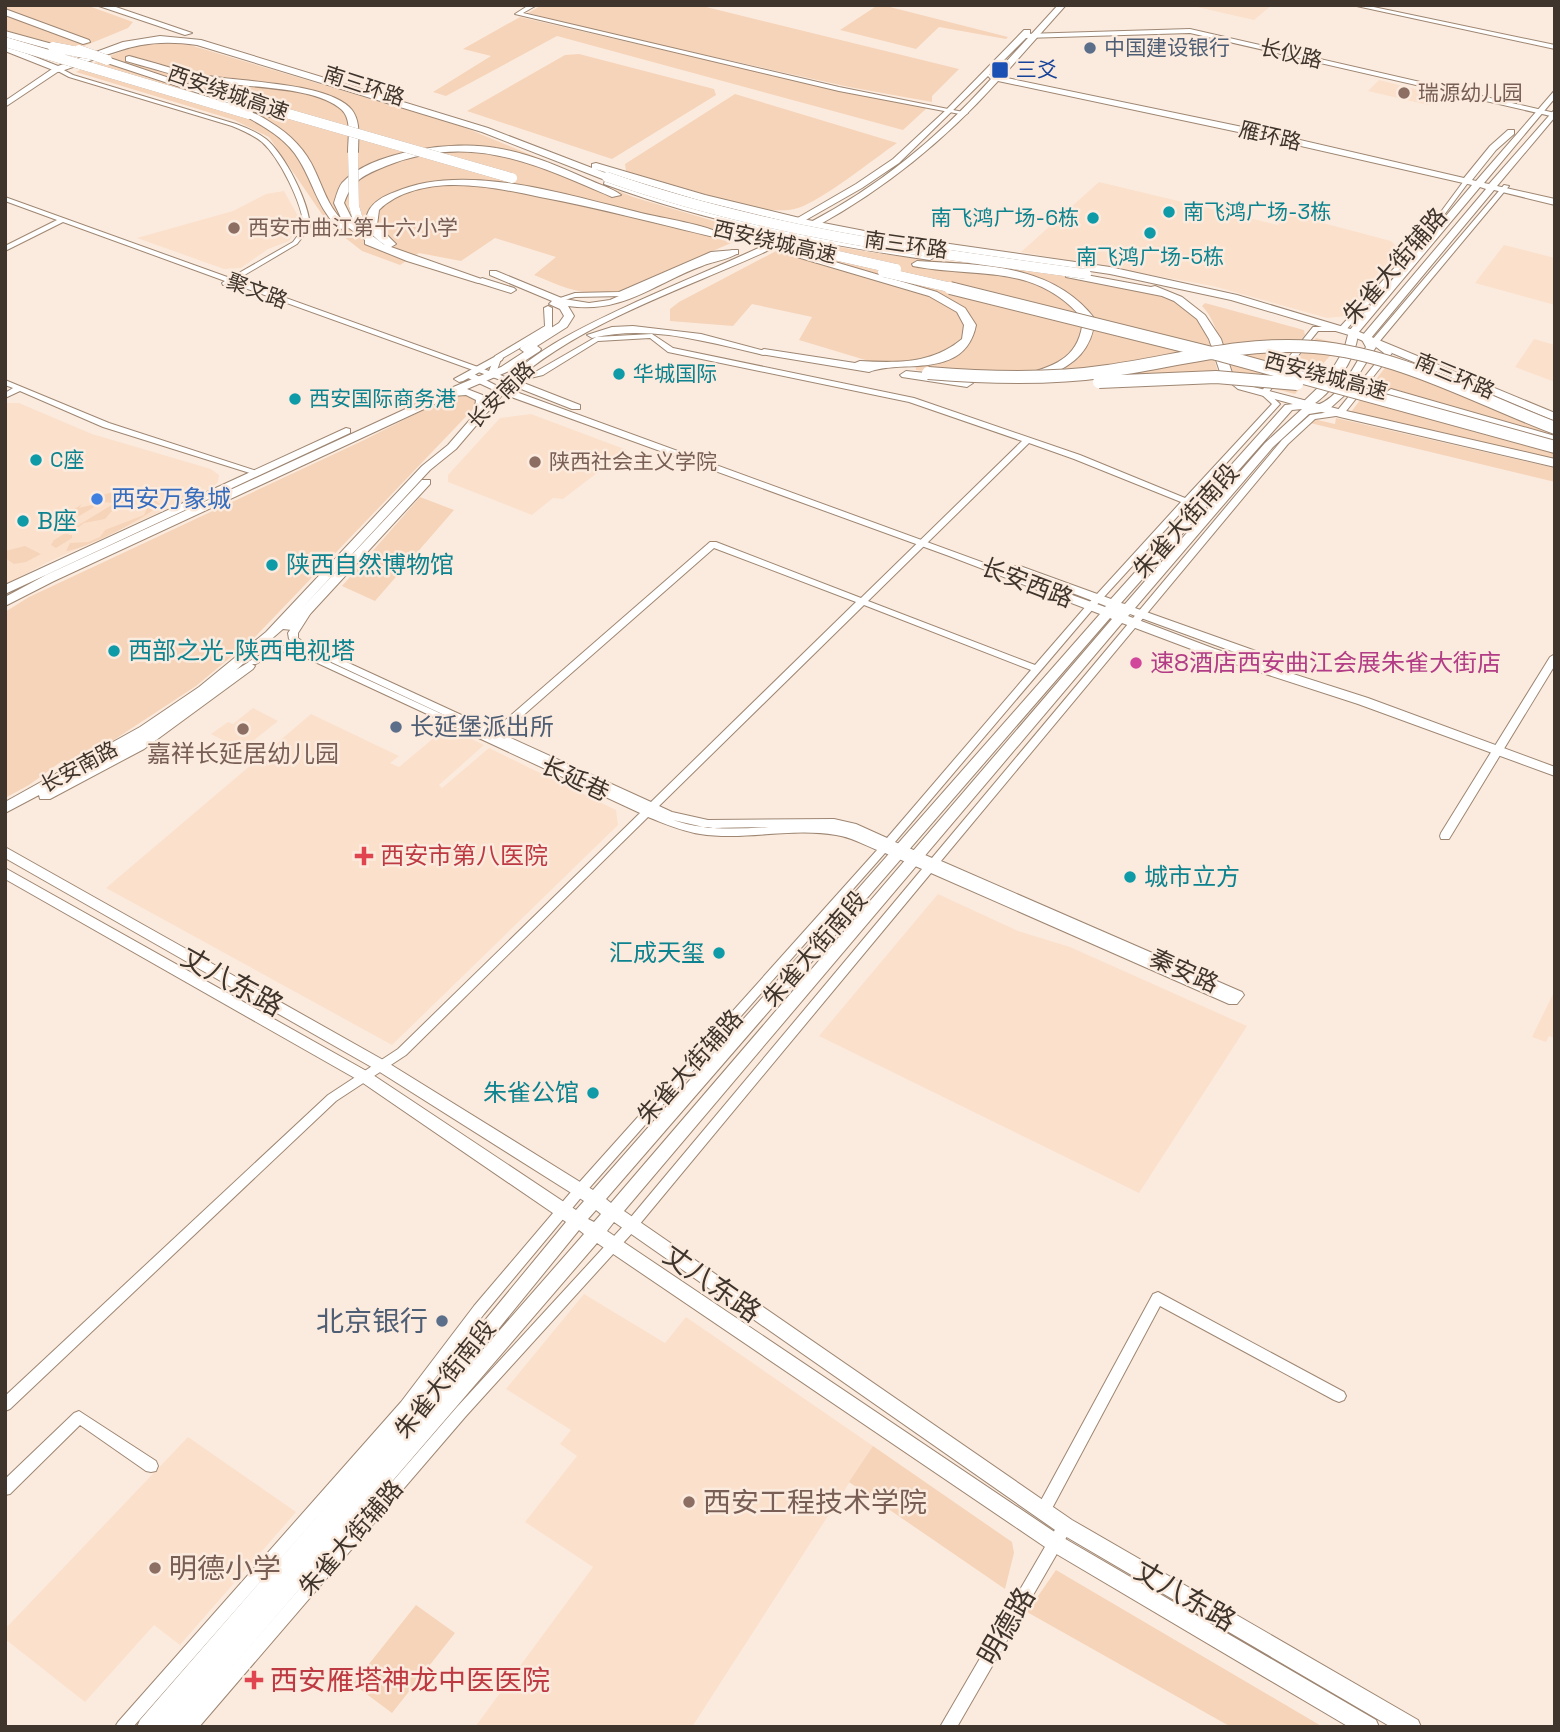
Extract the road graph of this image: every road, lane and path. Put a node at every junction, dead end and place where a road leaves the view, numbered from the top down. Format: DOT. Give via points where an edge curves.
graph roads {
  1 [pos="100,5"];
  2 [pos="534,5"];
  3 [pos="1052,5"];
  4 [pos="1062,5"];
  5 [pos="1355,5"];
  6 [pos="1369,5"];
  7 [pos="5,12"];
  8 [pos="134,16"];
  9 [pos="5,22"];
  10 [pos="158,24"];
  11 [pos="136,29"];
  12 [pos="5,34"];
  13 [pos="125,34"];
  14 [pos="1028,37"];
  15 [pos="152,38"];
  16 [pos="5,42"];
  17 [pos="117,44"];
  18 [pos="1555,45"];
  19 [pos="5,48"];
  20 [pos="89,54"];
  21 [pos="129,59"];
  22 [pos="55,68"];
  23 [pos="984,74"];
  24 [pos="998,77"];
  25 [pos="1555,80"];
  26 [pos="1555,92"];
  27 [pos="5,103"];
  28 [pos="949,110"];
  29 [pos="1535,110"];
  30 [pos="965,113"];
  31 [pos="1554,116"];
  32 [pos="552,156"];
  33 [pos="574,159"];
  34 [pos="609,176"];
  35 [pos="1486,184"];
  36 [pos="564,198"];
  37 [pos="1555,200"];
  38 [pos="5,202"];
  39 [pos="58,221"];
  40 [pos="805,221"];
  41 [pos="728,231"];
  42 [pos="777,232"];
  43 [pos="791,235"];
  44 [pos="754,237"];
  45 [pos="379,246"];
  46 [pos="5,247"];
  47 [pos="396,247"];
  48 [pos="740,254"];
  49 [pos="801,255"];
  50 [pos="493,273"];
  51 [pos="482,281"];
  52 [pos="227,283"];
  53 [pos="1136,283"];
  54 [pos="1186,287"];
  55 [pos="1163,293"];
  56 [pos="561,299"];
  57 [pos="548,308"];
  58 [pos="1316,329"];
  59 [pos="1360,338"];
  60 [pos="768,348"];
  61 [pos="1388,353"];
  62 [pos="498,358"];
  63 [pos="511,365"];
  64 [pos="925,368"];
  65 [pos="474,375"];
  66 [pos="491,375"];
  67 [pos="906,375"];
  68 [pos="5,382"];
  69 [pos="505,386"];
  70 [pos="20,388"];
  71 [pos="1264,393"];
  72 [pos="5,397"];
  73 [pos="439,397"];
  74 [pos="1307,405"];
  75 [pos="1323,409"];
  76 [pos="1340,413"];
  77 [pos="1555,418"];
  78 [pos="476,419"];
  79 [pos="1555,428"];
  80 [pos="365,433"];
  81 [pos="327,439"];
  82 [pos="1027,440"];
  83 [pos="1555,440"];
  84 [pos="452,447"];
  85 [pos="1555,449"];
  86 [pos="1555,463"];
  87 [pos="256,472"];
  88 [pos="1199,507"];
  89 [pos="924,540"];
  90 [pos="5,590"];
  91 [pos="860,600"];
  92 [pos="5,602"];
  93 [pos="1109,608"];
  94 [pos="307,610"];
  95 [pos="1139,619"];
  96 [pos="1555,657"];
  97 [pos="253,662"];
  98 [pos="1037,668"];
  99 [pos="495,734"];
  100 [pos="1500,749"];
  101 [pos="1555,765"];
  102 [pos="1555,772"];
  103 [pos="5,810"];
  104 [pos="649,810"];
  105 [pos="1445,836"];
  106 [pos="886,845"];
  107 [pos="5,852"];
  108 [pos="909,855"];
  109 [pos="930,865"];
  110 [pos="8,875"];
  111 [pos="380,1065"];
  112 [pos="365,1077"];
  113 [pos="580,1190"];
  114 [pos="595,1201"];
  115 [pos="612,1213"];
  116 [pos="570,1217"];
  117 [pos="630,1227"];
  118 [pos="594,1231"];
  119 [pos="614,1244"];
  120 [pos="1339,1396"];
  121 [pos="5,1405"];
  122 [pos="151,1466"];
  123 [pos="5,1489"];
  124 [pos="1043,1511"];
  125 [pos="1065,1526"];
  126 [pos="1055,1543"];
  127 [pos="123,1727"];
  128 [pos="148,1727"];
  129 [pos="167,1727"];
  130 [pos="189,1727"];
  131 [pos="948,1727"];
  132 [pos="1368,1727"];
  133 [pos="1411,1727"];
  1 -- 8 [label="highway, 南三环路"];
  2 -- 28 [label="street" via="518,14"];
  3 -- 14 [label="main road, 长安南路"];
  4 -- 14 [label="main road, 长安南路"];
  5 -- 18 [label="street"];
  6 -- 18 [label="street"];
  7 -- 21 [label="highway, 西安绕城高速"];
  8 -- 10 [label="highway, 南三环路"];
  8 -- 11 [label="highway" via="143,22"];
  9 -- 20 [label="highway, 西安绕城高速, bridge"];
  10 -- 17 [label="highway"];
  10 -- 22 [label="highway"];
  10 -- 33 [label="highway, 南三环路" via="487,124"];
  12 -- 20 [label="highway, bridge"];
  13 -- 22 [label="highway" via="57,61"];
  14 -- 23 [label="main road, 长安南路"];
  14 -- 24 [label="main road, 长安南路"];
  14 -- 29 [label="street, 长仪路" via="1190,32"];
  15 -- 17 [label="highway, 南三环路"];
  15 -- 22 [label="street" via="70,69"];
  15 -- 32 [label="highway, 南三环路" via="198,42 485,130"];
  16 -- 45 [label="highway, bridge" via="264,122 300,152 328,213 357,236"];
  17 -- 22 [label="highway, 南三环路"];
  19 -- 22 [label="highway"];
  20 -- 36 [label="highway, 西安绕城高速, bridge" via="309,127"];
  21 -- 41 [label="highway, 西安绕城高速, bridge" via="209,89 422,153"];
  21 -- 47 [label="highway, bridge" via="199,78 316,94 341,105 353,124 354,206 359,223"];
  22 -- 27 [label="main road"];
  22 -- 52 [label="street" via="234,125 272,148 306,211 307,227 295,243"];
  23 -- 24 [label="main road, 雁环路"];
  23 -- 28 [label="main road, 长安南路"];
  24 -- 30 [label="main road, 长安南路"];
  24 -- 35 [label="main road, 雁环路"];
  25 -- 29 [label="main road"];
  26 -- 29 [label="main road"];
  28 -- 30 [label="street"];
  28 -- 40 [label="main road, 长安南路" via="896,161"];
  29 -- 31 [label="street, 长仪路"];
  29 -- 35 [label="main road"];
  30 -- 40 [label="main road, 长安南路" via="888,179"];
  31 -- 35 [label="main road"];
  32 -- 34 [label="highway, 南三环路"];
  32 -- 42 [label="highway" via="624,187"];
  33 -- 34 [label="highway, 南三环路"];
  33 -- 40 [label="highway" via="706,200"];
  34 -- 53 [label="highway, 南三环路, bridge" via="701,208 804,232"];
  34 -- 54 [label="highway, 南三环路, bridge" via="784,225"];
  35 -- 37 [label="main road, 雁环路"];
  35 -- 59 [label="main road, 朱雀大街南段"];
  35 -- 59 [label="street, 朱雀大街辅路" via="1422,241"];
  36 -- 47 [label="highway" via="490,186 425,186 382,202 371,218 377,235"];
  36 -- 49 [label="highway, 西安绕城高速"];
  38 -- 39 [label="street, 聚文路"];
  39 -- 46 [label="street"];
  39 -- 52 [label="street, 聚文路"];
  40 -- 42 [label="main road, 长安南路"];
  40 -- 43 [label="main road, 长安南路"];
  40 -- 54 [label="highway" via="950,248 1086,266"];
  41 -- 44 [label="highway, 西安绕城高速, bridge"];
  41 -- 45 [label="highway, bridge" via="623,198 524,156 499,150 447,149 377,164 344,190 339,200 346,224"];
  42 -- 43 [label="highway"];
  42 -- 48 [label="main road, 长安南路"];
  43 -- 48 [label="main road, 长安南路"];
  43 -- 55 [label="highway"];
  44 -- 67 [label="highway, bridge" via="898,262 1002,272 1046,283 1071,298 1089,319 1083,348 1050,370 983,382"];
  44 -- 83 [label="highway, 西安绕城高速, bridge" via="1163,333"];
  45 -- 51 [label="highway"];
  47 -- 50 [label="highway"];
  48 -- 50 [label="main road" via="698,264 612,303 589,306 562,302"];
  48 -- 56 [label="street" via="714,254 620,294 573,294"];
  48 -- 60 [label="main road" via="719,274 644,310 641,316 664,327"];
  48 -- 63 [label="main road, 长安南路" via="568,330"];
  48 -- 69 [label="main road, 长安南路" via="577,334 530,363"];
  49 -- 64 [label="highway" via="913,287 961,310 970,325 967,340"];
  49 -- 85 [label="highway, 西安绕城高速, bridge" via="1133,332 1353,389"];
  51 -- 63 [label="main road" via="564,307 569,316 563,326 517,354"];
  52 -- 65 [label="street, 聚文路"];
  53 -- 55 [label="highway, 南三环路"];
  53 -- 58 [label="highway, 南三环路"];
  54 -- 59 [label="highway, 南三环路"];
  55 -- 71 [label="highway, 南三环路" via="1191,308 1206,323 1229,378"];
  57 -- 62 [label="street" via="549,327"];
  58 -- 59 [label="highway, 南三环路"];
  58 -- 71 [label="street, 朱雀大街辅路"];
  59 -- 61 [label="highway, 南三环路"];
  59 -- 74 [label="main road, 朱雀大街南段"];
  59 -- 75 [label="main road, 朱雀大街南段" via="1353,378"];
  59 -- 77 [label="highway, 南三环路"];
  60 -- 64 [label="highway" via="860,364"];
  60 -- 67 [label="highway"];
  60 -- 69 [label="main road" via="633,327 608,330 587,337"];
  61 -- 76 [label="street"];
  62 -- 65 [label="main road"];
  62 -- 66 [label="street"];
  63 -- 66 [label="main road, 长安南路"];
  64 -- 79 [label="highway, bridge" via="1053,376 1247,349 1313,347 1354,352 1420,370"];
  65 -- 66 [label="main road, 长安南路"];
  65 -- 69 [label="street, 聚文路"];
  65 -- 73 [label="main road, 长安南路"];
  65 -- 81 [label="main road"];
  66 -- 69 [label="street"];
  67 -- 85 [label="highway, bridge" via="1016,385 1202,377 1268,380 1356,396"];
  68 -- 70 [label="street"];
  69 -- 78 [label="main road, 长安南路"];
  69 -- 82 [label="street" via="540,373 596,338 653,335 671,350 911,400"];
  69 -- 89 [label="main road, 长安西路"];
  70 -- 72 [label="street"];
  70 -- 87 [label="street" via="106,425"];
  71 -- 74 [label="highway, 南三环路"];
  71 -- 88 [label="street, 朱雀大街辅路" via="1276,404"];
  73 -- 78 [label="main road" via="459,391 479,396 482,401"];
  73 -- 80 [label="main road, 长安南路"];
  74 -- 75 [label="highway, 南三环路"];
  74 -- 88 [label="main road, 朱雀大街南段" via="1289,407"];
  75 -- 76 [label="highway, 南三环路"];
  75 -- 88 [label="main road, 朱雀大街南段" via="1306,411"];
  76 -- 86 [label="highway, 南三环路"];
  76 -- 95 [label="street, 朱雀大街辅路" via="1313,417 1285,442"];
  78 -- 84 [label="main road, 长安南路"];
  80 -- 81 [label="main road"];
  80 -- 92 [label="main road, 长安南路"];
  81 -- 87 [label="main road"];
  82 -- 88 [label="street"];
  82 -- 89 [label="street"];
  84 -- 94 [label="main road" via="432,475"];
  84 -- 103 [label="main road, 长安南路" via="426,468 245,656 145,730"];
  87 -- 90 [label="main road"];
  88 -- 93 [label="main road, 朱雀大街南段"];
  88 -- 93 [label="street, 朱雀大街辅路"];
  89 -- 91 [label="street"];
  89 -- 93 [label="main road, 长安西路"];
  91 -- 98 [label="street"];
  91 -- 99 [label="street" via="713,544"];
  91 -- 104 [label="street"];
  93 -- 95 [label="main road, 长安西路"];
  93 -- 98 [label="street, 朱雀大街辅路"];
  93 -- 108 [label="main road, 朱雀大街南段"];
  94 -- 97 [label="main road"];
  94 -- 99 [label="street, 长延巷" via="293,633 300,644"];
  95 -- 100 [label="main road, 长安西路"];
  95 -- 109 [label="street, 朱雀大街辅路"];
  96 -- 100 [label="street"];
  97 -- 103 [label="main road" via="139,746 70,785"];
  97 -- 104 [label="street, 长延巷" via="278,648 300,652"];
  98 -- 106 [label="street, 朱雀大街辅路"];
  99 -- 104 [label="street, 长延巷"];
  100 -- 101 [label="main road, 长安西路"];
  100 -- 102 [label="main road, 长安西路"];
  100 -- 105 [label="street"];
  104 -- 106 [label="street, 长延巷" via="678,826 705,832 839,831"];
  104 -- 111 [label="street" via="402,1052"];
  106 -- 108 [label="street, 长延巷"];
  106 -- 113 [label="street, 朱雀大街辅路"];
  107 -- 111 [label="main road, 丈八东路"];
  108 -- 109 [label="street, 秦安路"];
  108 -- 114 [label="main road, 朱雀大街南段"];
  108 -- 115 [label="main road, 朱雀大街南段"];
  109 -- 109 [label="street, 秦安路" via="1233,1001 1238,995"];
  109 -- 117 [label="street, 朱雀大街辅路"];
  110 -- 112 [label="main road, 丈八东路"];
  111 -- 112 [label="street"];
  111 -- 113 [label="main road, 丈八东路"];
  112 -- 116 [label="main road, 丈八东路"];
  112 -- 121 [label="street" via="332,1098"];
  113 -- 114 [label="main road, 丈八东路"];
  113 -- 116 [label="street, 朱雀大街辅路"];
  114 -- 115 [label="main road, 丈八东路"];
  114 -- 116 [label="main road, 朱雀大街南段"];
  115 -- 117 [label="main road, 丈八东路"];
  115 -- 118 [label="main road, 朱雀大街南段"];
  116 -- 118 [label="main road, 丈八东路"];
  116 -- 127 [label="street, 朱雀大街辅路" via="479,1310 406,1406"];
  116 -- 128 [label="main road, 朱雀大街南段" via="444,1382"];
  117 -- 119 [label="street, 朱雀大街辅路"];
  117 -- 124 [label="main road, 丈八东路"];
  118 -- 119 [label="main road, 丈八东路"];
  118 -- 129 [label="main road, 朱雀大街南段"];
  119 -- 126 [label="main road, 丈八东路"];
  119 -- 130 [label="street, 朱雀大街辅路" via="465,1406"];
  120 -- 124 [label="street" via="1158,1298"];
  122 -- 123 [label="street" via="79,1417"];
  124 -- 125 [label="main road, 丈八东路"];
  125 -- 126 [label="street, 明德路"];
  125 -- 133 [label="main road, 丈八东路"];
  126 -- 131 [label="street, 明德路"];
  126 -- 132 [label="main road, 丈八东路"];
}
